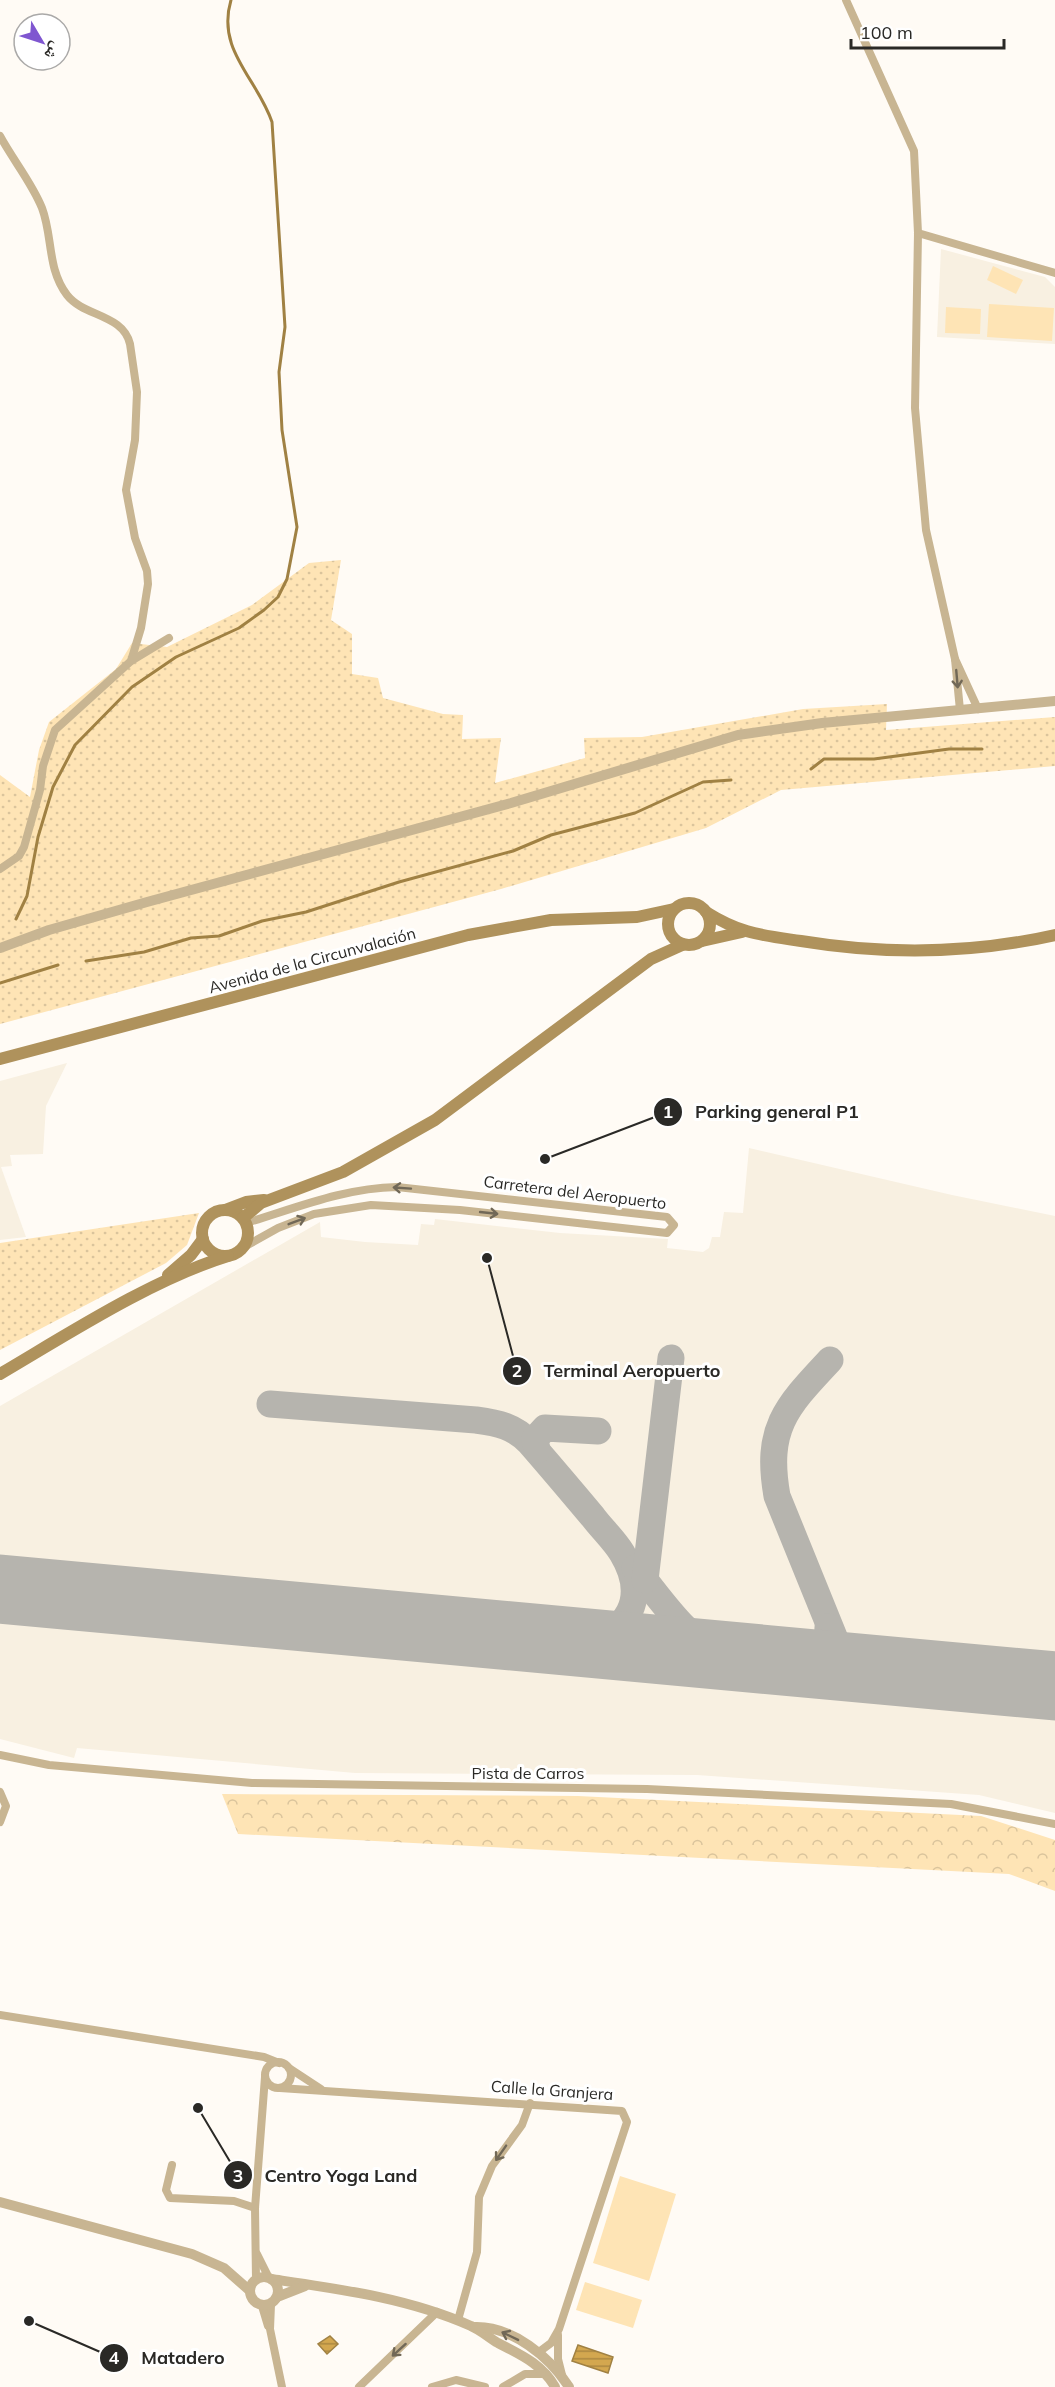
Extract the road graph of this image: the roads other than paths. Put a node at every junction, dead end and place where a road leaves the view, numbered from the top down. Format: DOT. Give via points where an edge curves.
graph roads {
  1 [pos="846,0"];
  2 [pos="0,136"];
  3 [pos="918,233"];
  4 [pos="1055,273"];
  5 [pos="169,638"];
  6 [pos="955,659"];
  7 [pos="131,661"];
  8 [pos="1055,701"];
  9 [pos="978,709"];
  10 [pos="960,710"];
  11 [pos="0,869"];
  12 [pos="674,909"];
  13 [pos="706,912"];
  14 [pos="637,918"];
  15 [pos="668,931"];
  16 [pos="742,932"];
  17 [pos="1055,935"];
  18 [pos="702,941"];
  19 [pos="682,945"];
  20 [pos="4,946"];
  21 [pos="651,959"];
  22 [pos="0,1059"];
  23 [pos="436,1192"];
  24 [pos="268,1200"];
  25 [pos="517,1202"];
  26 [pos="435,1208"];
  27 [pos="225,1210"];
  28 [pos="600,1210"];
  29 [pos="515,1216"];
  30 [pos="245,1221"];
  31 [pos="600,1226"];
  32 [pos="203,1239"];
  33 [pos="244,1247"];
  34 [pos="228,1256"];
  35 [pos="146,1292"];
  36 [pos="0,1374"];
  37 [pos="0,1755"];
  38 [pos="0,1792"];
  39 [pos="0,1822"];
  40 [pos="1055,1824"];
  41 [pos="0,2015"];
  42 [pos="256,2057"];
  43 [pos="283,2064"];
  44 [pos="266,2073"];
  45 [pos="278,2088"];
  46 [pos="322,2089"];
  47 [pos="263,2097"];
  48 [pos="530,2103"];
  49 [pos="172,2165"];
  50 [pos="0,2202"];
  51 [pos="255,2208"];
  52 [pos="256,2253"];
  53 [pos="270,2278"];
  54 [pos="253,2283"];
  55 [pos="306,2286"];
  56 [pos="270,2302"];
  57 [pos="437,2312"];
  58 [pos="458,2320"];
  59 [pos="475,2327"];
  60 [pos="559,2330"];
  61 [pos="539,2352"];
  62 [pos="547,2374"];
  63 [pos="566,2383"];
  64 [pos="282,2387"];
  65 [pos="358,2387"];
  66 [pos="432,2387"];
  67 [pos="485,2387"];
  68 [pos="503,2387"];
  69 [pos="555,2387"];
  1 -- 3 [label="street" via="914,151"];
  2 -- 7 [label="street" via="41,205 53,271 59,283 83,308 112,321 129,337 137,393 135,440 126,490 148,584"];
  3 -- 4 [label="street"];
  3 -- 6 [label="street" via="915,408 926,530"];
  5 -- 7 [label="street"];
  6 -- 9 [label="street"];
  6 -- 10 [label="street, one-way"];
  7 -- 11 [label="street" via="55,730 24,847 19,856"];
  8 -- 9 [label="street"];
  9 -- 10 [label="street"];
  10 -- 20 [label="street" via="822,723 713,741 511,803 147,902"];
  12 -- 13 [label="main road" via="691,903"];
  12 -- 14 [label="main road"];
  12 -- 15 [label="main road"];
  13 -- 16 [label="main road"];
  13 -- 18 [label="main road" via="709,930"];
  14 -- 15 [label="main road"];
  14 -- 22 [label="main road, Avenida de la Circunvalación" via="551,920 468,935"];
  15 -- 19 [label="main road"];
  15 -- 21 [label="main road"];
  16 -- 17 [label="main road" via="832,947 916,952 1005,945"];
  16 -- 18 [label="main road"];
  18 -- 19 [label="main road"];
  19 -- 21 [label="main road"];
  21 -- 24 [label="main road" via="435,1120 343,1172"];
  23 -- 25 [label="street, Carretera del Aeropuerto"];
  23 -- 26 [label="street"];
  23 -- 30 [label="street, Carretera del Aeropuerto, one-way" via="375,1188"];
  24 -- 27 [label="main road" via="246,1202"];
  24 -- 30 [label="main road"];
  25 -- 28 [label="street, Carretera del Aeropuerto"];
  25 -- 29 [label="street"];
  26 -- 29 [label="street, Carretera del Aeropuerto, one-way"];
  33 -- 26 [label="street, Carretera del Aeropuerto, one-way" via="296,1221 333,1209 371,1205"];
  27 -- 30 [label="main road"];
  27 -- 32 [label="main road" via="207,1219"];
  28 -- 31 [label="street"];
  28 -- 31 [label="street, Carretera del Aeropuerto" via="667,1217 674,1225 667,1233"];
  29 -- 31 [label="street, Carretera del Aeropuerto"];
  30 -- 33 [label="main road" via="249,1235"];
  32 -- 34 [label="main road" via="215,1254"];
  32 -- 35 [label="main road" via="183,1263"];
  33 -- 34 [label="main road"];
  34 -- 35 [label="main road"];
  35 -- 36 [label="main road"];
  37 -- 40 [label="street, Pista de Carros" via="49,1765 252,1783 647,1789 951,1804"];
  38 -- 39 [label="street" via="6,1806"];
  41 -- 42 [label="street, Calle la Granjera"];
  42 -- 43 [label="street, Calle la Granjera"];
  42 -- 44 [label="street"];
  43 -- 44 [label="street" via="274,2063"];
  43 -- 45 [label="street" via="291,2077"];
  43 -- 46 [label="street, Calle la Granjera"];
  44 -- 45 [label="street" via="269,2084"];
  44 -- 47 [label="street"];
  45 -- 46 [label="street, Calle la Granjera"];
  45 -- 47 [label="street"];
  46 -- 48 [label="street, Calle la Granjera"];
  47 -- 51 [label="street"];
  48 -- 58 [label="street, one-way" via="522,2126 499,2156 482,2188 477,2207 477,2252"];
  48 -- 60 [label="street, Calle la Granjera" via="615,2109 622,2111 627,2122"];
  49 -- 51 [label="street" via="166,2190 170,2198 234,2201"];
  50 -- 54 [label="street" via="192,2254"];
  51 -- 52 [label="street"];
  52 -- 53 [label="street"];
  52 -- 54 [label="street"];
  53 -- 54 [label="street"];
  53 -- 55 [label="street"];
  53 -- 56 [label="street" via="278,2287"];
  54 -- 56 [label="street" via="252,2300"];
  55 -- 56 [label="street"];
  55 -- 57 [label="street" via="390,2298"];
  56 -- 64 [label="street" via="264,2318 270,2329"];
  57 -- 58 [label="street"];
  57 -- 65 [label="street, one-way"];
  58 -- 59 [label="street"];
  61 -- 59 [label="street, one-way" via="503,2333"];
  59 -- 62 [label="street"];
  60 -- 61 [label="street, Calle la Granjera"];
  60 -- 63 [label="street, Calle la Granjera" via="558,2359"];
  61 -- 63 [label="street"];
  62 -- 68 [label="street" via="525,2374"];
  62 -- 69 [label="street"];
  66 -- 67 [label="street" via="456,2380"];
}
